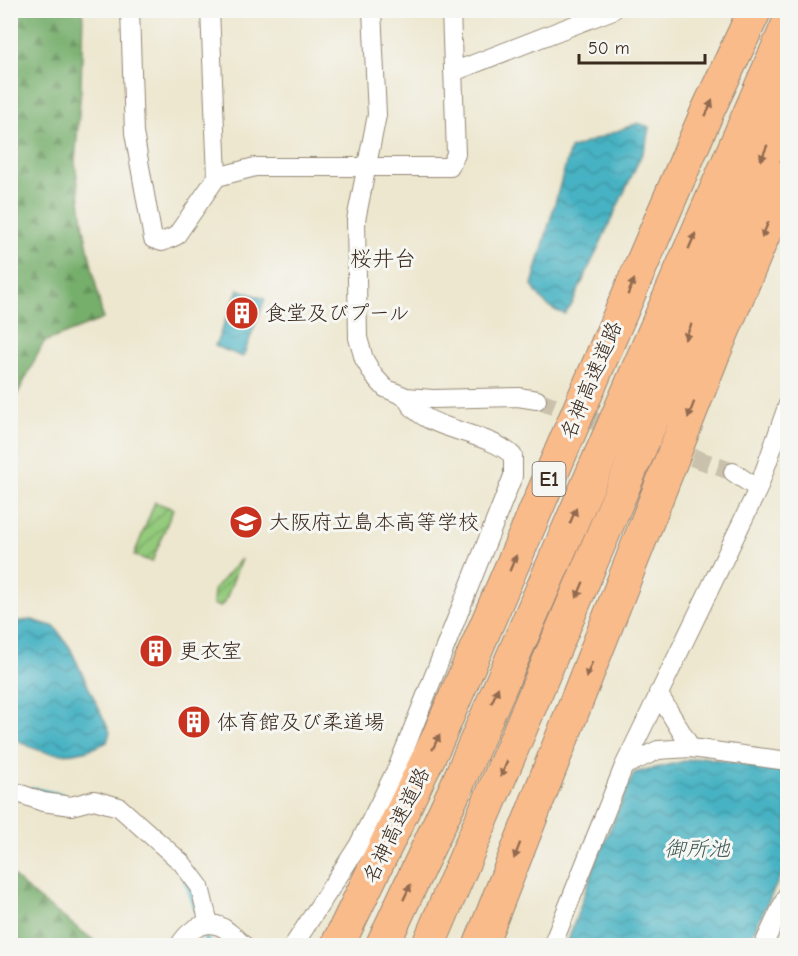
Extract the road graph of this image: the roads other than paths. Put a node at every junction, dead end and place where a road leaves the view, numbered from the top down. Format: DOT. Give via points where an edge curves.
graph roads {
  1 [pos="130,10"];
  2 [pos="210,10"];
  3 [pos="372,10"];
  4 [pos="451,10"];
  5 [pos="613,10"];
  6 [pos="754,10"];
  7 [pos="788,25"];
  8 [pos="453,72"];
  9 [pos="788,99"];
  10 [pos="368,168"];
  11 [pos="788,176"];
  12 [pos="217,177"];
  13 [pos="406,397"];
  14 [pos="537,400"];
  15 [pos="788,404"];
  16 [pos="733,472"];
  17 [pos="758,489"];
  18 [pos="658,693"];
  19 [pos="691,748"];
  20 [pos="788,761"];
  21 [pos="624,766"];
  22 [pos="10,790"];
  23 [pos="788,893"];
  24 [pos="204,924"];
  25 [pos="178,945"];
  26 [pos="245,945"];
  27 [pos="293,945"];
  28 [pos="337,945"];
  29 [pos="382,945"];
  30 [pos="428,945"];
  31 [pos="480,945"];
  32 [pos="552,945"];
  33 [pos="763,945"];
  1 -- 12 [label="street" via="134,133 153,239 162,242 176,236"];
  2 -- 12 [label="street"];
  3 -- 10 [label="street" via="377,115"];
  4 -- 8 [label="street"];
  5 -- 8 [label="street"];
  28 -- 6 [label="highway, 名神高速道路 / E1, one-way" via="437,740"];
  29 -- 7 [label="highway, 名神高速道路 / E1, one-way" via="454,792"];
  8 -- 10 [label="street" via="456,154 450,167"];
  9 -- 30 [label="highway, one-way"];
  10 -- 12 [label="street" via="255,167"];
  10 -- 13 [label="street" via="356,219 358,338 374,376 385,388"];
  11 -- 31 [label="highway, one-way" via="712,357"];
  13 -- 14 [label="street"];
  13 -- 27 [label="street" via="409,406 432,420 503,446 513,456 513,476 398,766 358,846"];
  15 -- 17 [label="street"];
  16 -- 17 [label="street"];
  17 -- 18 [label="street"];
  18 -- 19 [label="street"];
  18 -- 21 [label="street"];
  19 -- 20 [label="street"];
  19 -- 21 [label="street" via="658,750"];
  21 -- 32 [label="street"];
  22 -- 24 [label="street" via="43,802 119,807 182,863 200,887"];
  23 -- 33 [label="street"];
  24 -- 25 [label="street" via="186,933"];
  24 -- 26 [label="street" via="221,926"];
}
